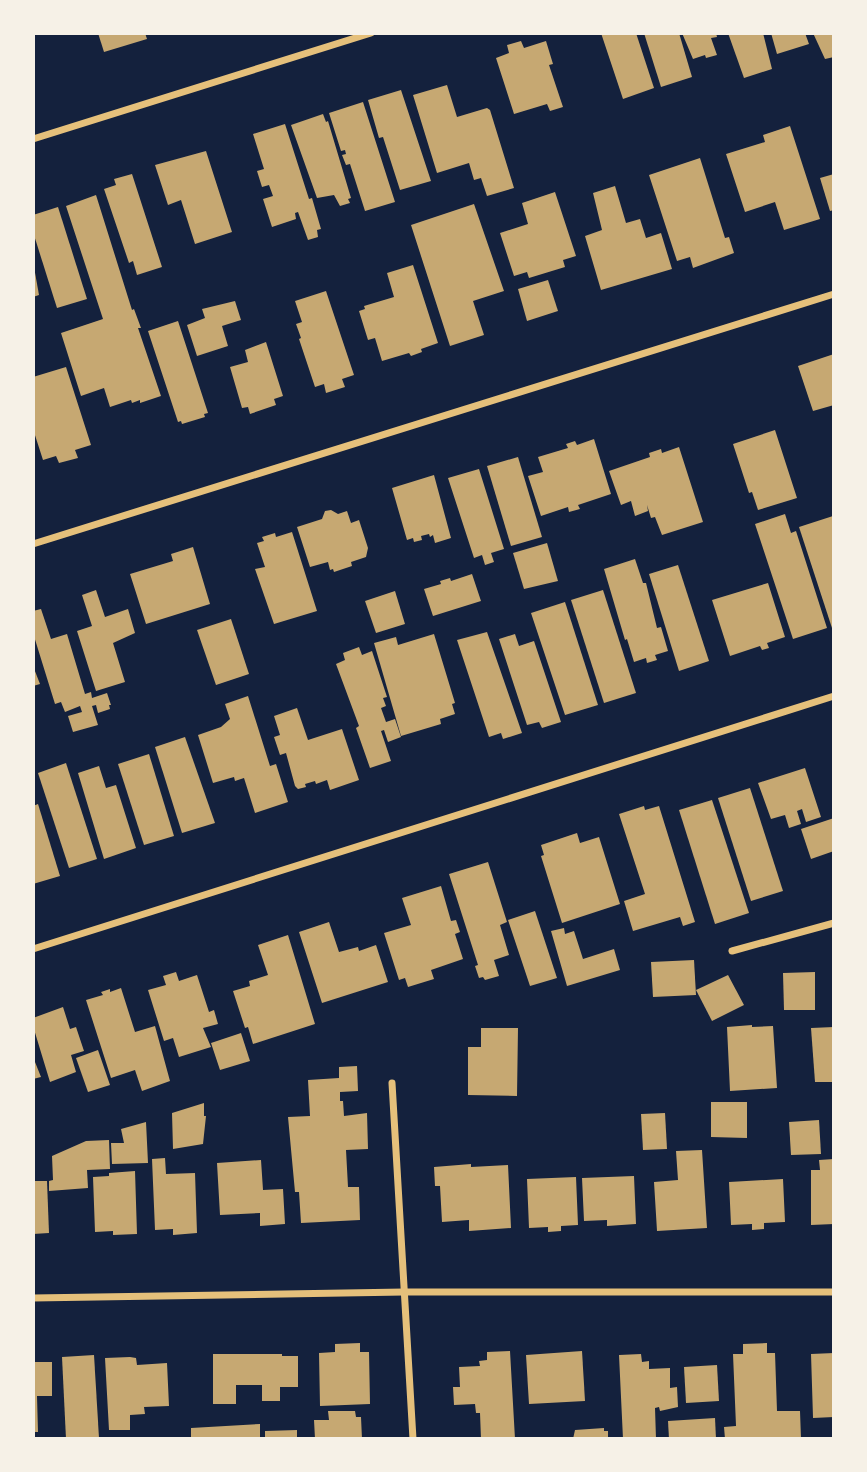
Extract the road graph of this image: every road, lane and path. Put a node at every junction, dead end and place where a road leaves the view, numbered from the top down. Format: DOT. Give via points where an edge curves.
graph roads {
  1 [pos="371,33"];
  2 [pos="33,139"];
  3 [pos="834,294"];
  4 [pos="33,544"];
  5 [pos="834,696"];
  6 [pos="834,923"];
  7 [pos="33,949"];
  8 [pos="732,951"];
  9 [pos="392,1083"];
  10 [pos="404,1292"];
  11 [pos="834,1292"];
  12 [pos="33,1298"];
  13 [pos="413,1439"];
  1 -- 2 [label="street"];
  3 -- 4 [label="street"];
  5 -- 7 [label="street"];
  6 -- 8 [label="street"];
  9 -- 10 [label="street"];
  10 -- 11 [label="street"];
  10 -- 12 [label="street"];
  10 -- 13 [label="street"];
}
